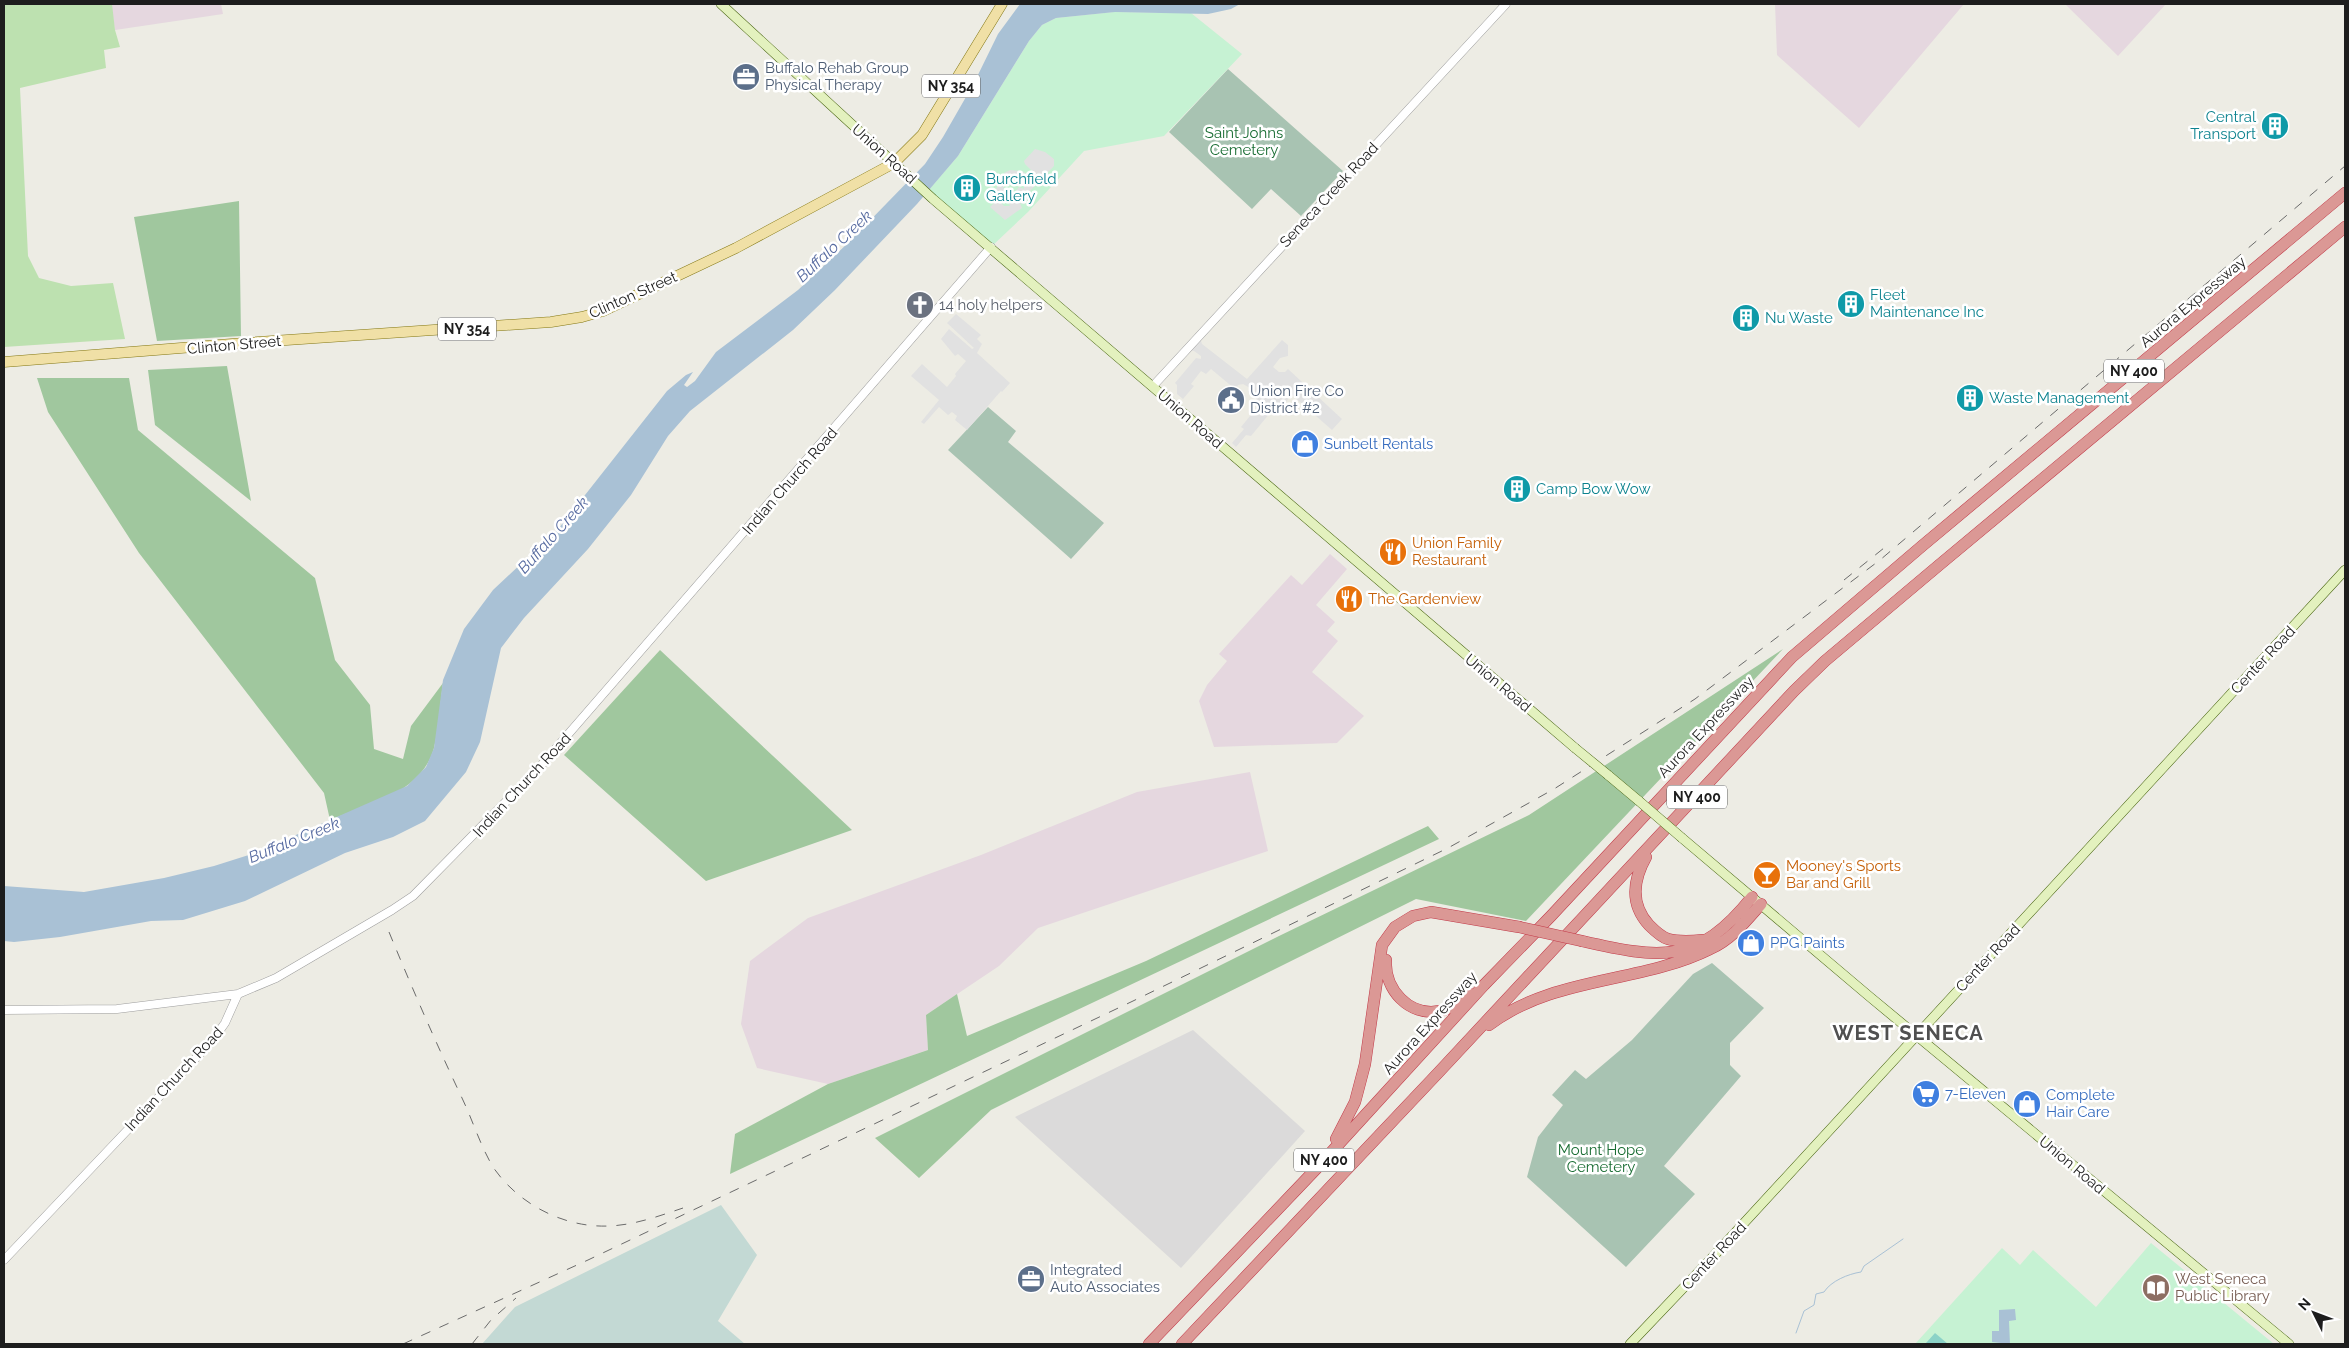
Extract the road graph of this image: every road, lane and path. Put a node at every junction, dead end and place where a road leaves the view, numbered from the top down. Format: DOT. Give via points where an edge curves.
graph roads {
  1 [pos="721,4"];
  2 [pos="1002,4"];
  3 [pos="1506,4"];
  4 [pos="898,166"];
  5 [pos="2345,194"];
  6 [pos="2345,227"];
  7 [pos="990,247"];
  8 [pos="4,362"];
  9 [pos="1153,386"];
  10 [pos="2345,570"];
  11 [pos="1653,843"];
  12 [pos="1752,897"];
  13 [pos="1761,904"];
  14 [pos="1517,929"];
  15 [pos="1708,940"];
  16 [pos="1579,944"];
  17 [pos="1687,959"];
  18 [pos="1484,985"];
  19 [pos="238,994"];
  20 [pos="4,1010"];
  21 [pos="1917,1035"];
  22 [pos="1468,1041"];
  23 [pos="1316,1169"];
  24 [pos="4,1260"];
  25 [pos="1149,1344"];
  26 [pos="1182,1344"];
  27 [pos="1630,1344"];
  28 [pos="2289,1344"];
  1 -- 4 [label="main road, Union Road"];
  2 -- 4 [label="main road, Clinton Street / NY 354" via="922,135"];
  3 -- 9 [label="street, Seneca Creek Road"];
  4 -- 7 [label="main road, Union Road"];
  4 -- 8 [label="main road, Clinton Street / NY 354" via="613,307 582,317 550,322"];
  5 -- 18 [label="highway, Aurora Expressway / NY 400" via="1792,657"];
  6 -- 11 [label="highway, NY 400" via="1825,661"];
  7 -- 9 [label="main road, Union Road"];
  7 -- 19 [label="street, Indian Church Road" via="571,732 457,853 412,896 392,910 276,978"];
  9 -- 12 [label="main road, Union Road, bridge"];
  10 -- 21 [label="main road, Center Road"];
  11 -- 15 [label="highway" via="1635,880 1634,892 1643,918 1665,938 1675,941"];
  11 -- 22 [label="highway, NY 400"];
  12 -- 13 [label="main road, Union Road"];
  12 -- 15 [label="highway" via="1725,927"];
  13 -- 17 [label="highway" via="1731,936"];
  13 -- 21 [label="main road, Union Road"];
  14 -- 16 [label="highway, bridge"];
  14 -- 18 [label="highway" via="1430,917 1409,923 1392,939 1385,972 1390,986 1411,1007 1427,1012 1449,1008"];
  14 -- 23 [label="highway" via="1431,912 1413,916 1395,927 1382,945 1365,1064 1355,1102 1342,1130"];
  15 -- 16 [label="highway" via="1690,949 1670,952"];
  16 -- 17 [label="highway" via="1632,957"];
  17 -- 22 [label="highway" via="1536,998 1513,1008"];
  18 -- 23 [label="highway, Aurora Expressway / NY 400"];
  19 -- 20 [label="street" via="117,1009"];
  19 -- 24 [label="street, Indian Church Road" via="213,1040"];
  21 -- 27 [label="main road, Center Road"];
  21 -- 28 [label="main road, Union Road"];
  22 -- 26 [label="highway, NY 400"];
  23 -- 25 [label="highway, Aurora Expressway / NY 400"];
}
